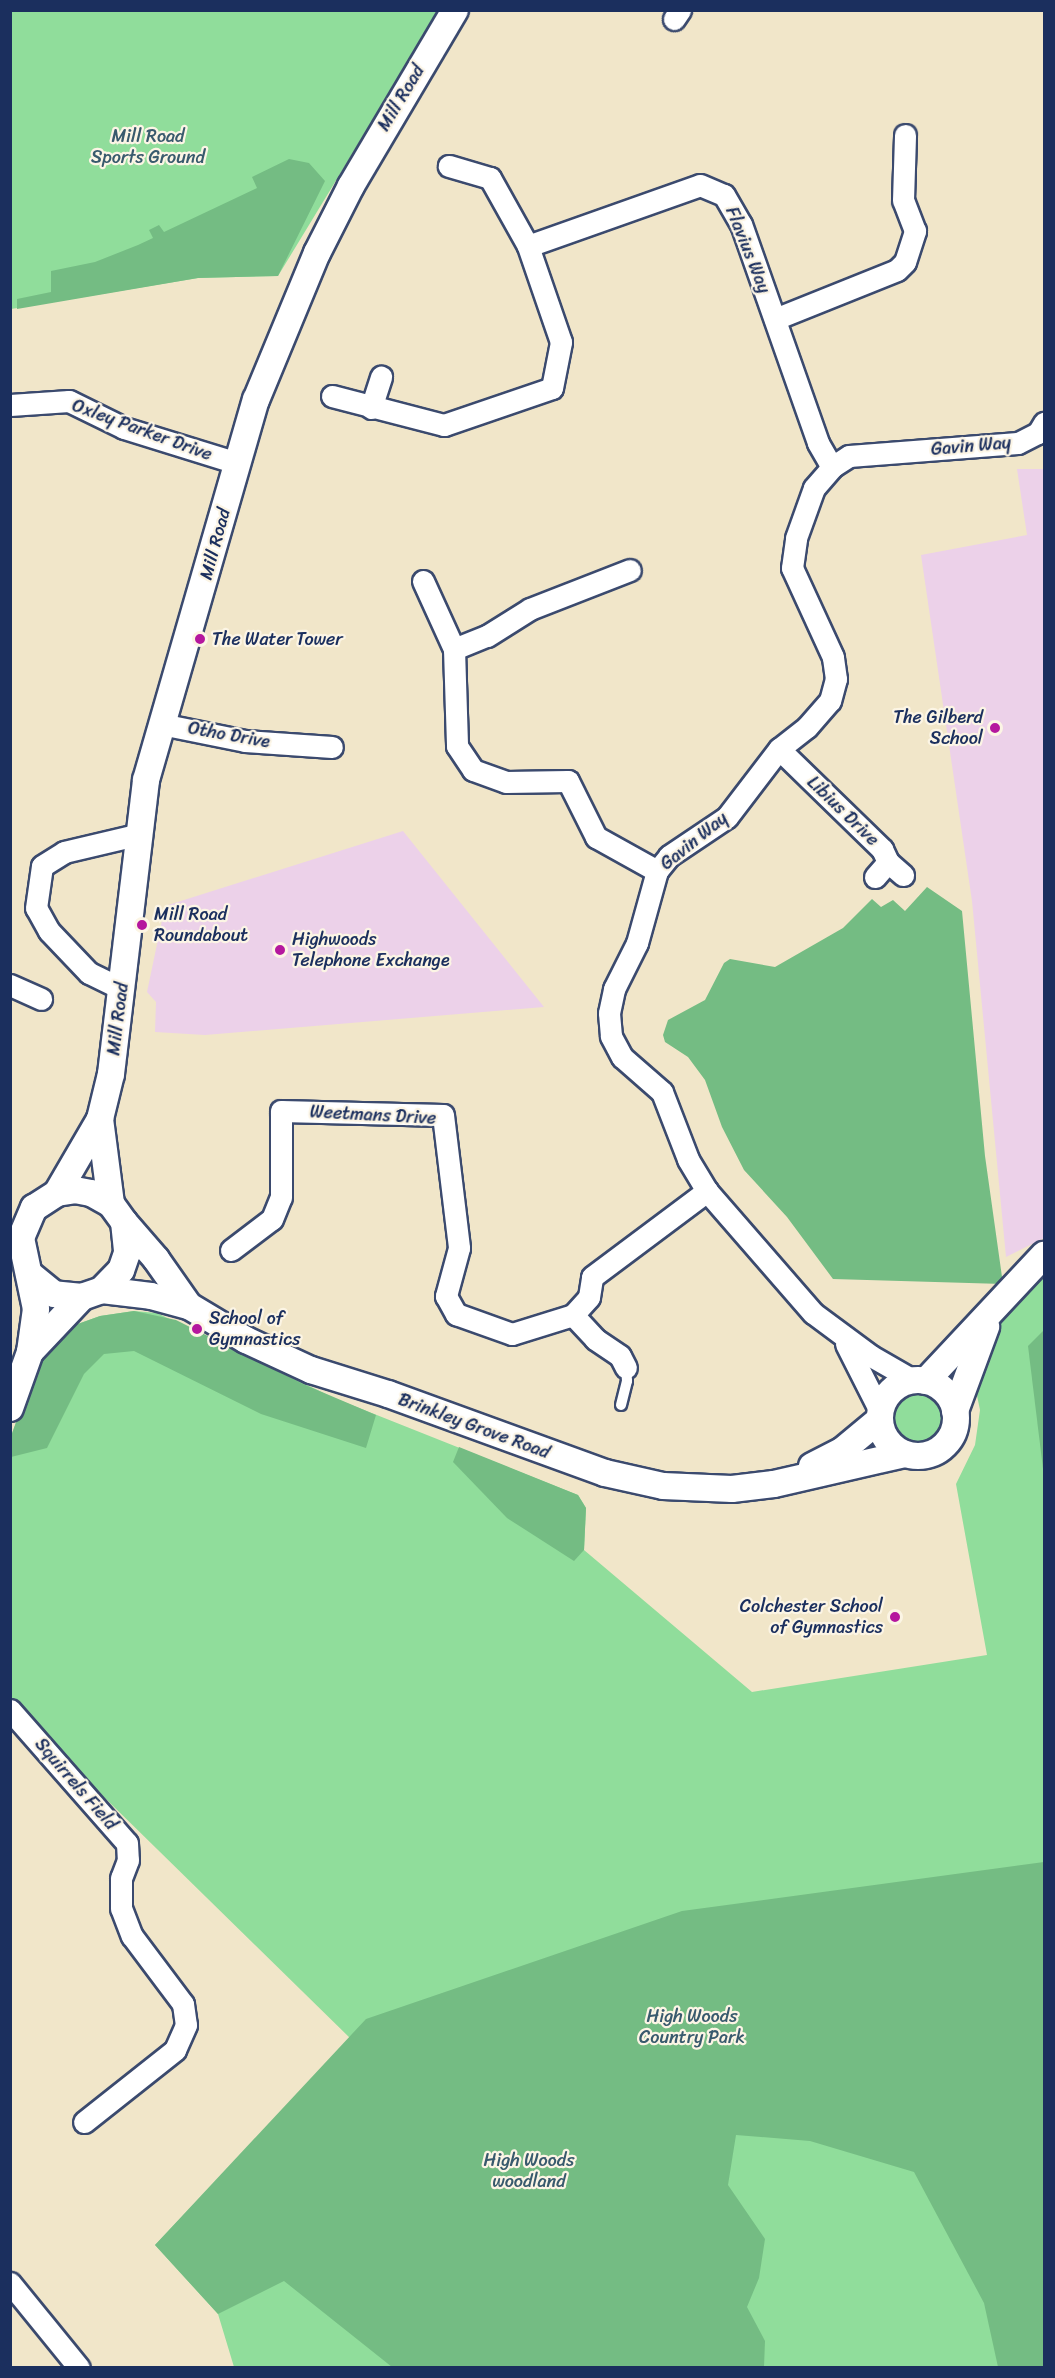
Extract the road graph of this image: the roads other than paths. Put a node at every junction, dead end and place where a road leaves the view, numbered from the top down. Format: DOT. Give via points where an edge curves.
graph roads {
  1 [pos="455,10"];
  2 [pos="905,135"];
  3 [pos="449,166"];
  4 [pos="528,246"];
  5 [pos="775,319"];
  6 [pos="381,377"];
  7 [pos="332,396"];
  8 [pos="10,405"];
  9 [pos="371,408"];
  10 [pos="1044,423"];
  11 [pos="237,463"];
  12 [pos="832,467"];
  13 [pos="630,570"];
  14 [pos="423,581"];
  15 [pos="454,650"];
  16 [pos="161,724"];
  17 [pos="332,747"];
  18 [pos="779,749"];
  19 [pos="136,836"];
  20 [pos="657,871"];
  21 [pos="889,871"];
  22 [pos="10,985"];
  23 [pos="122,989"];
  24 [pos="41,999"];
  25 [pos="100,1119"];
  26 [pos="707,1191"];
  27 [pos="57,1193"];
  28 [pos="117,1213"];
  29 [pos="17,1222"];
  30 [pos="231,1250"];
  31 [pos="1044,1255"];
  32 [pos="30,1274"];
  33 [pos="92,1293"];
  34 [pos="189,1306"];
  35 [pos="993,1310"];
  36 [pos="573,1316"];
  37 [pos="839,1334"];
  38 [pos="30,1352"];
  39 [pos="626,1368"];
  40 [pos="919,1381"];
  41 [pos="621,1405"];
  42 [pos="10,1408"];
  43 [pos="955,1411"];
  44 [pos="880,1416"];
  45 [pos="904,1454"];
  46 [pos="774,1484"];
  47 [pos="10,1710"];
  48 [pos="84,2122"];
  49 [pos="10,2283"];
  50 [pos="79,2367"];
  1 -- 11 [label="street, Mill Road" via="382,129 316,254 278,342"];
  2 -- 5 [label="street" via="903,200 915,231 905,262 897,270"];
  3 -- 4 [label="street" via="490,178"];
  4 -- 5 [label="street, Flavius Way" via="700,185 724,195 734,207"];
  4 -- 9 [label="street" via="561,342 552,388 444,425"];
  5 -- 12 [label="street, Flavius Way" via="818,443"];
  6 -- 9 [label="street"];
  7 -- 9 [label="street"];
  8 -- 11 [label="street, Oxley Parker Drive" via="69,401 124,428"];
  10 -- 12 [label="street, Gavin Way" via="1038,433 1018,443 849,456"];
  11 -- 16 [label="street, Mill Road"];
  12 -- 18 [label="street, Gavin Way" via="814,488 796,537 792,568 832,657 836,679 830,701 807,727"];
  13 -- 15 [label="street" via="530,609 487,636"];
  14 -- 15 [label="street"];
  15 -- 20 [label="street" via="457,746 474,770 506,782 568,781 596,837"];
  16 -- 17 [label="street, Otho Drive" via="245,741"];
  16 -- 19 [label="street, Mill Road"];
  18 -- 20 [label="street, Gavin Way" via="728,817 669,856"];
  18 -- 21 [label="street, Libius Drive" via="882,849"];
  19 -- 23 [label="street, Mill Road"];
  19 -- 23 [label="street" via="64,852 42,866 36,908 49,931 89,973"];
  20 -- 26 [label="street, Gavin Way" via="637,943 614,989 609,1013 611,1036 622,1057 662,1092 688,1159"];
  22 -- 24 [label="street"];
  23 -- 25 [label="street, Mill Road" via="111,1074"];
  25 -- 27 [label="street, Mill Road"];
  25 -- 28 [label="street, Mill Road"];
  26 -- 36 [label="street" via="592,1277 589,1297"];
  26 -- 37 [label="street, Gavin Way" via="782,1281"];
  27 -- 28 [label="street" via="91,1193"];
  27 -- 29 [label="street, Mill Road"];
  28 -- 33 [label="street, Mill Road" via="127,1253 121,1270"];
  28 -- 34 [label="street, Brinkley Grove Road"];
  29 -- 32 [label="street, Mill Road" via="22,1257"];
  30 -- 36 [label="street, Weetmans Drive" via="272,1219 281,1197 281,1111 443,1115 459,1248 446,1296 456,1314 512,1334"];
  31 -- 35 [label="street"];
  32 -- 33 [label="street" via="54,1294"];
  32 -- 38 [label="street, Mill Road" via="36,1309"];
  33 -- 34 [label="street, Brinkley Grove Road" via="150,1296"];
  33 -- 38 [label="street, Mill Road"];
  34 -- 46 [label="street, Brinkley Grove Road" via="246,1340 311,1370 604,1473 663,1486 732,1489"];
  35 -- 40 [label="street"];
  35 -- 43 [label="street"];
  36 -- 39 [label="street" via="594,1339 620,1356"];
  37 -- 40 [label="street, Gavin Way"];
  37 -- 44 [label="street, Gavin Way" via="860,1365"];
  38 -- 42 [label="street, Mill Road"];
  39 -- 41 [label="lane"];
  40 -- 43 [label="street" via="948,1395"];
  40 -- 44 [label="street" via="890,1392"];
  43 -- 45 [label="street" via="955,1424 946,1443 923,1456"];
  44 -- 45 [label="street" via="885,1437"];
  44 -- 46 [label="street, Brinkley Grove Road" via="843,1450"];
  45 -- 46 [label="street, Brinkley Grove Road"];
  47 -- 48 [label="street, Squirrels Field" via="128,1843 128,1860 121,1878 122,1908 132,1936 183,2004 186,2025 175,2050"];
  49 -- 50 [label="street"];
}
